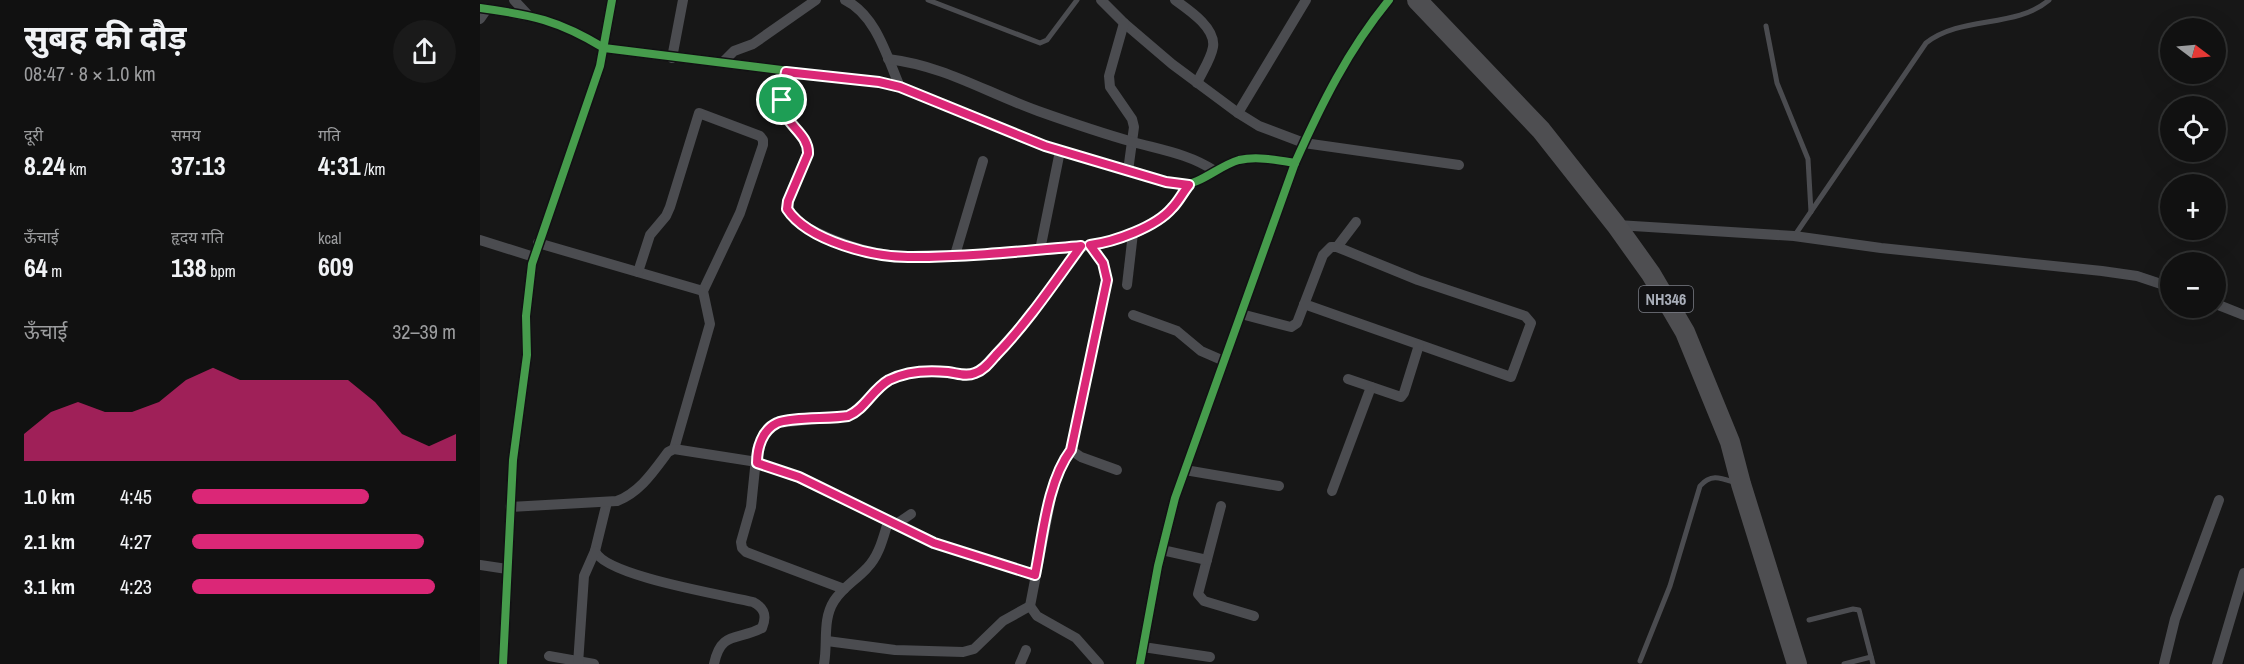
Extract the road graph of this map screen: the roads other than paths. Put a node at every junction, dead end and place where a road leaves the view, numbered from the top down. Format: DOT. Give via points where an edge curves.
graph roads {
  1 [pos="514,0"];
  2 [pos="612,0"];
  3 [pos="683,0"];
  4 [pos="816,0"];
  5 [pos="845,0"];
  6 [pos="928,0"];
  7 [pos="1077,0"];
  8 [pos="1101,0"];
  9 [pos="1175,0"];
  10 [pos="1306,0"];
  11 [pos="1389,0"];
  12 [pos="1417,0"];
  13 [pos="2049,0"];
  14 [pos="484,9"];
  15 [pos="527,14"];
  16 [pos="480,19"];
  17 [pos="1124,23"];
  18 [pos="1766,26"];
  19 [pos="604,48"];
  20 [pos="672,58"];
  21 [pos="888,59"];
  22 [pos="722,63"];
  23 [pos="786,72"];
  24 [pos="1197,83"];
  25 [pos="900,87"];
  26 [pos="1238,113"];
  27 [pos="1132,142"];
  28 [pos="1304,143"];
  29 [pos="1060,151"];
  30 [pos="983,161"];
  31 [pos="1295,163"];
  32 [pos="1459,165"];
  33 [pos="1128,171"];
  34 [pos="1215,171"];
  35 [pos="1189,185"];
  36 [pos="1811,212"];
  37 [pos="1356,222"];
  38 [pos="1616,225"];
  39 [pos="1133,233"];
  40 [pos="1794,236"];
  41 [pos="480,240"];
  42 [pos="538,243"];
  43 [pos="1086,245"];
  44 [pos="1337,247"];
  45 [pos="1040,250"];
  46 [pos="954,255"];
  47 [pos="534,257"];
  48 [pos="638,272"];
  49 [pos="2160,284"];
  50 [pos="1127,285"];
  51 [pos="703,291"];
  52 [pos="1304,304"];
  53 [pos="2226,308"];
  54 [pos="1241,314"];
  55 [pos="1133,315"];
  56 [pos="2244,315"];
  57 [pos="1419,345"];
  58 [pos="1224,361"];
  59 [pos="1348,379"];
  60 [pos="1371,387"];
  61 [pos="674,449"];
  62 [pos="1071,450"];
  63 [pos="757,462"];
  64 [pos="1117,470"];
  65 [pos="1185,470"];
  66 [pos="1741,484"];
  67 [pos="1279,486"];
  68 [pos="1332,490"];
  69 [pos="2219,500"];
  70 [pos="607,502"];
  71 [pos="1221,506"];
  72 [pos="510,507"];
  73 [pos="911,513"];
  74 [pos="891,524"];
  75 [pos="1162,550"];
  76 [pos="595,551"];
  77 [pos="1207,560"];
  78 [pos="480,565"];
  79 [pos="507,569"];
  80 [pos="2244,573"];
  81 [pos="1035,575"];
  82 [pos="844,589"];
  83 [pos="1030,606"];
  84 [pos="1254,616"];
  85 [pos="1809,620"];
  86 [pos="827,641"];
  87 [pos="1143,647"];
  88 [pos="1026,650"];
  89 [pos="549,656"];
  90 [pos="1210,657"];
  91 [pos="1871,657"];
  92 [pos="1640,661"];
  93 [pos="578,663"];
  94 [pos="502,664"];
  95 [pos="594,664"];
  96 [pos="714,664"];
  97 [pos="824,664"];
  98 [pos="1020,664"];
  99 [pos="1099,664"];
  100 [pos="1140,664"];
  101 [pos="1797,664"];
  102 [pos="1844,664"];
  103 [pos="1873,664"];
  104 [pos="2164,664"];
  105 [pos="2217,664"];
  1 -- 15 [label="street"];
  2 -- 19 [label="street"];
  3 -- 20 [label="street"];
  4 -- 22 [label="street" via="753,44 734,51"];
  5 -- 21 [label="street" via="875,29"];
  6 -- 7 [label="lane" via="1040,43 1047,40"];
  8 -- 17 [label="street"];
  9 -- 24 [label="street" via="1209,31 1213,40 1213,50"];
  10 -- 26 [label="street"];
  11 -- 28 [label="street" via="1352,49"];
  12 -- 38 [label="highway, NH346" via="1540,130"];
  13 -- 36 [label="lane" via="2011,17 1952,28 1926,44"];
  14 -- 15 [label="street"];
  14 -- 16 [label="street"];
  15 -- 19 [label="street" via="571,28"];
  17 -- 24 [label="street"];
  17 -- 27 [label="street" via="1109,76 1110,87 1132,119"];
  18 -- 36 [label="lane" via="1777,83 1808,159"];
  19 -- 20 [label="street"];
  19 -- 42 [label="street"];
  20 -- 22 [label="street"];
  21 -- 25 [label="street"];
  21 -- 27 [label="street" via="941,70 1035,110"];
  22 -- 23 [label="street"];
  23 -- 25 [label="street"];
  23 -- 46 [label="street" via="783,111 809,149 788,201 787,209 792,216 807,228 855,248 910,258"];
  24 -- 26 [label="street"];
  25 -- 29 [label="street"];
  26 -- 28 [label="street" via="1281,136"];
  27 -- 33 [label="street"];
  27 -- 34 [label="street" via="1197,159"];
  28 -- 31 [label="street"];
  28 -- 32 [label="street"];
  29 -- 33 [label="street"];
  29 -- 45 [label="street"];
  30 -- 46 [label="street"];
  31 -- 34 [label="street" via="1266,158 1240,160"];
  31 -- 54 [label="street"];
  33 -- 35 [label="street"];
  34 -- 35 [label="street"];
  35 -- 39 [label="street" via="1172,209"];
  36 -- 40 [label="lane"];
  37 -- 44 [label="street"];
  38 -- 40 [label="street"];
  38 -- 66 [label="highway, NH346" via="1686,332 1730,442"];
  39 -- 43 [label="street"];
  39 -- 50 [label="street"];
  40 -- 49 [label="street" via="1881,249 2102,271"];
  41 -- 47 [label="street"];
  42 -- 47 [label="street"];
  42 -- 48 [label="street"];
  43 -- 45 [label="street"];
  43 -- 62 [label="street" via="1103,263 1107,280"];
  43 -- 63 [label="street" via="1004,347 975,374 904,374 889,380 848,416 777,423 764,435 757,449"];
  44 -- 52 [label="street" via="1330,247 1323,255"];
  44 -- 57 [label="street" via="1418,280 1525,316 1531,323 1511,377"];
  45 -- 46 [label="street"];
  47 -- 72 [label="street"];
  48 -- 51 [label="street"];
  48 -- 51 [label="street" via="650,235 670,207 699,113 763,140 740,213"];
  51 -- 61 [label="street" via="710,324"];
  52 -- 54 [label="street" via="1297,323 1291,327"];
  52 -- 57 [label="street"];
  53 -- 56 [label="street"];
  54 -- 58 [label="street"];
  55 -- 58 [label="street" via="1177,331 1201,351"];
  57 -- 60 [label="street" via="1403,395"];
  58 -- 65 [label="street"];
  59 -- 60 [label="street"];
  60 -- 68 [label="street"];
  61 -- 63 [label="street"];
  61 -- 70 [label="street" via="630,496"];
  62 -- 64 [label="street"];
  62 -- 81 [label="street" via="1054,482"];
  63 -- 74 [label="street" via="799,477"];
  63 -- 82 [label="street" via="742,548"];
  65 -- 67 [label="street"];
  65 -- 75 [label="street"];
  66 -- 92 [label="lane" via="1714,476 1700,486 1670,586"];
  66 -- 101 [label="highway, NH346"];
  69 -- 104 [label="street" via="2175,620"];
  70 -- 72 [label="street"];
  70 -- 76 [label="street"];
  71 -- 77 [label="street"];
  72 -- 79 [label="street"];
  73 -- 74 [label="street"];
  74 -- 81 [label="street" via="953,551"];
  74 -- 82 [label="street" via="868,568"];
  75 -- 77 [label="street"];
  75 -- 87 [label="street"];
  76 -- 93 [label="street" via="584,576"];
  76 -- 96 [label="street" via="601,559 645,578 759,605 766,618 762,628 724,640"];
  77 -- 84 [label="street" via="1200,598"];
  78 -- 79 [label="street"];
  79 -- 94 [label="street"];
  80 -- 105 [label="street"];
  81 -- 83 [label="street"];
  82 -- 86 [label="street" via="826,621"];
  83 -- 86 [label="street" via="1003,621 974,649 963,652 895,650"];
  83 -- 99 [label="street" via="1037,616 1076,638"];
  85 -- 91 [label="lane" via="1859,610"];
  86 -- 97 [label="street"];
  87 -- 90 [label="street"];
  87 -- 100 [label="street"];
  88 -- 98 [label="street"];
  89 -- 93 [label="street"];
  91 -- 102 [label="lane"];
  91 -- 103 [label="lane"];
  93 -- 95 [label="street"];
}
